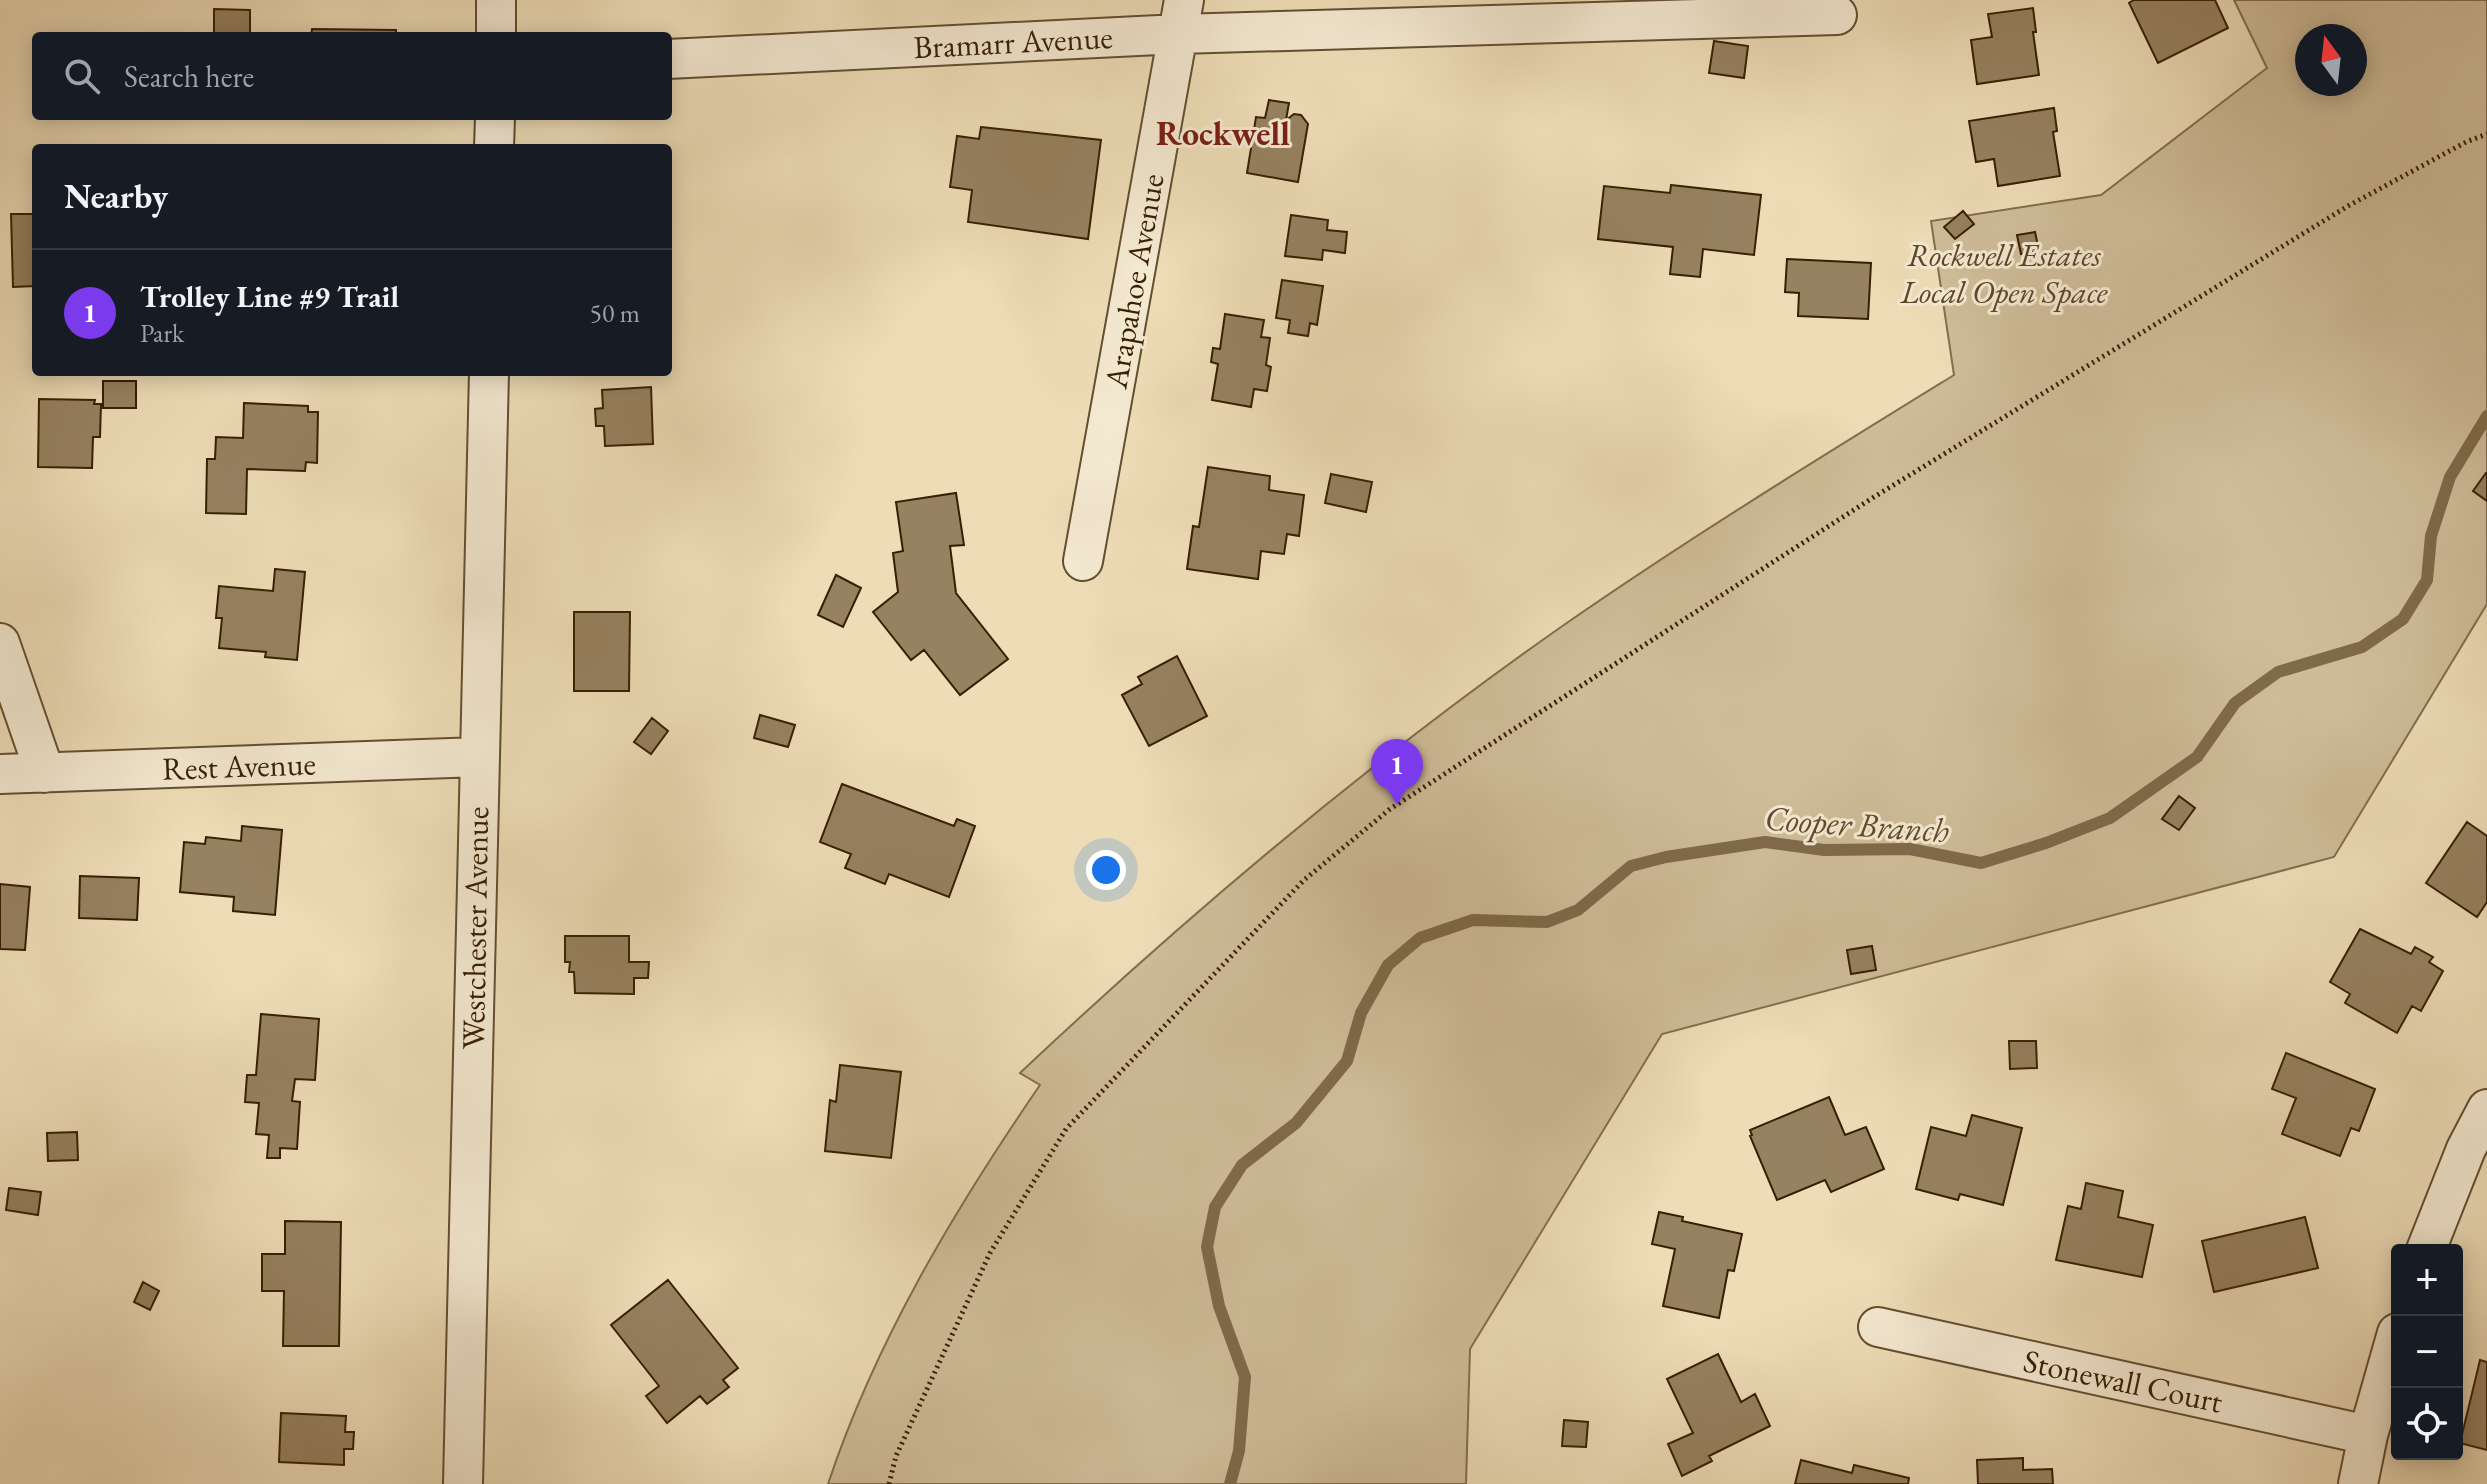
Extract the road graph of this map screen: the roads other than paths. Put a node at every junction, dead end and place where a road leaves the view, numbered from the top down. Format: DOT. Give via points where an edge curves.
graph roads {
  1 [pos="496,0"];
  2 [pos="1837,15"];
  3 [pos="1182,17"];
  4 [pos="496,32"];
  5 [pos="672,59"];
  6 [pos="495,120"];
  7 [pos="494,144"];
  8 [pos="489,376"];
  9 [pos="1083,561"];
  10 [pos="0,643"];
  11 [pos="479,757"];
  12 [pos="45,773"];
  13 [pos="0,774"];
  14 [pos="2487,1109"];
  15 [pos="2428,1244"];
  16 [pos="1878,1327"];
  17 [pos="2391,1354"];
  18 [pos="2368,1435"];
  19 [pos="463,1484"];
  20 [pos="2358,1484"];
  1 -- 4 [label="street"];
  2 -- 3 [label="street, Bramarr Avenue"];
  3 -- 5 [label="street, Bramarr Avenue"];
  3 -- 9 [label="street, Arapahoe Avenue"];
  6 -- 7 [label="street"];
  8 -- 11 [label="street, Westchester Avenue"];
  10 -- 12 [label="street"];
  11 -- 12 [label="street, Rest Avenue"];
  11 -- 19 [label="street, Westchester Avenue"];
  12 -- 13 [label="street, Rest Avenue"];
  14 -- 15 [label="street"];
  16 -- 18 [label="street, Stonewall Court"];
  17 -- 18 [label="street"];
  18 -- 20 [label="street"];
}
